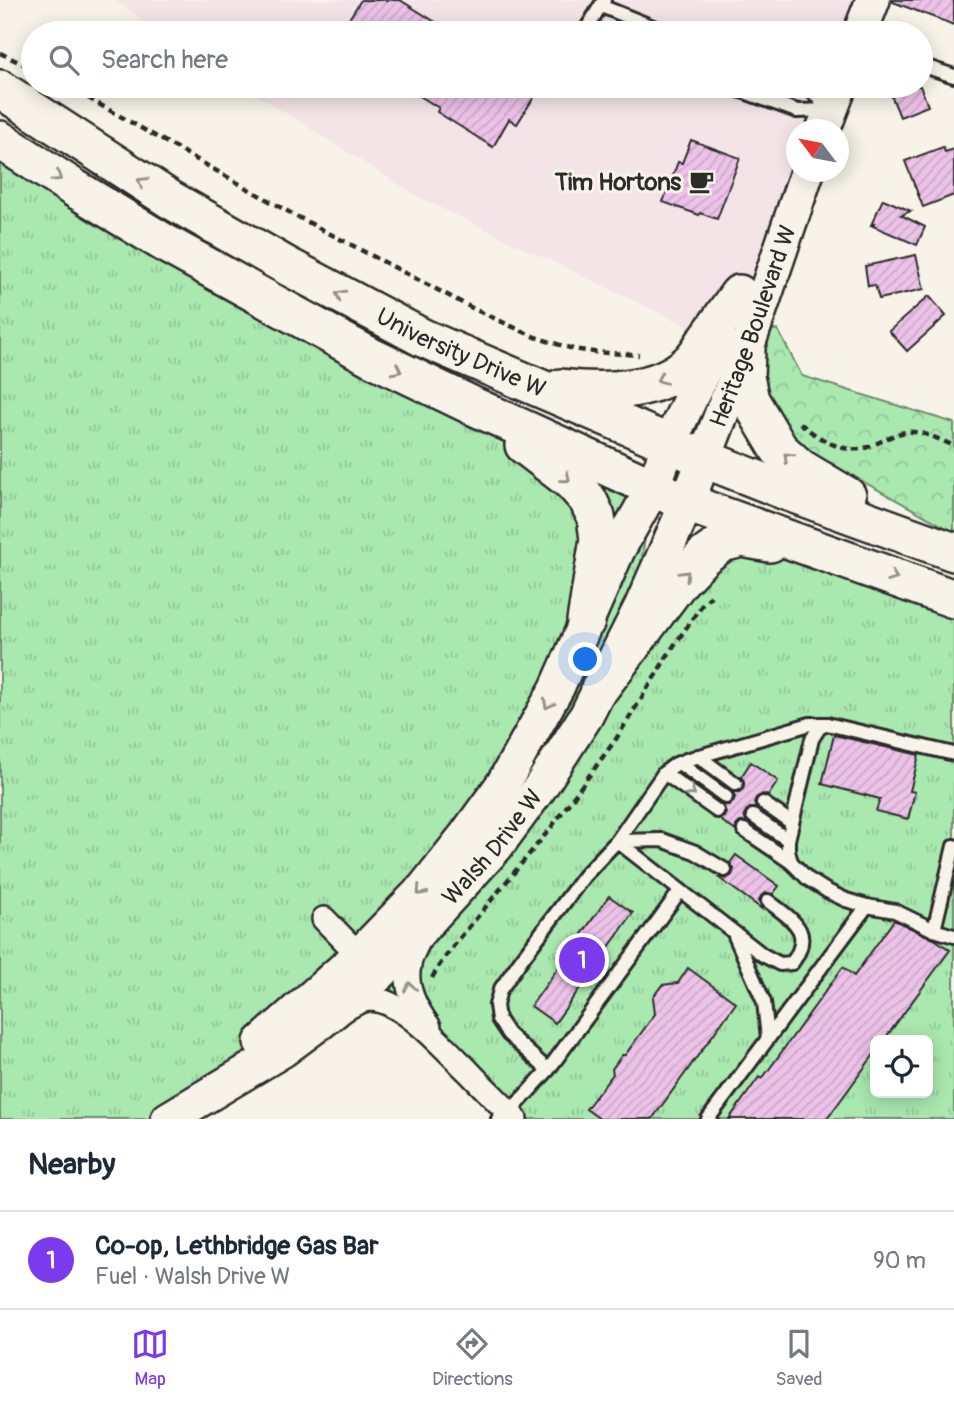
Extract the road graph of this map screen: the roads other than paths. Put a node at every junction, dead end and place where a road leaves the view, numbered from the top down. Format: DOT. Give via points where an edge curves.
graph roads {
  1 [pos="873,0"];
  2 [pos="603,3"];
  3 [pos="592,21"];
  4 [pos="642,21"];
  5 [pos="865,21"];
  6 [pos="933,69"];
  7 [pos="954,76"];
  8 [pos="0,89"];
  9 [pos="761,98"];
  10 [pos="831,108"];
  11 [pos="0,140"];
  12 [pos="803,182"];
  13 [pos="804,182"];
  14 [pos="739,294"];
  15 [pos="746,351"];
  16 [pos="529,384"];
  17 [pos="473,406"];
  18 [pos="688,452"];
  19 [pos="653,488"];
  20 [pos="687,503"];
  21 [pos="942,548"];
  22 [pos="832,555"];
  23 [pos="950,598"];
  24 [pos="586,621"];
  25 [pos="600,688"];
  26 [pos="827,724"];
  27 [pos="954,754"];
  28 [pos="698,756"];
  29 [pos="679,763"];
  30 [pos="664,773"];
  31 [pos="736,784"];
  32 [pos="726,797"];
  33 [pos="763,803"];
  34 [pos="717,811"];
  35 [pos="753,816"];
  36 [pos="792,823"];
  37 [pos="744,830"];
  38 [pos="788,840"];
  39 [pos="617,841"];
  40 [pos="954,846"];
  41 [pos="791,862"];
  42 [pos="724,870"];
  43 [pos="950,883"];
  44 [pos="680,891"];
  45 [pos="768,901"];
  46 [pos="867,906"];
  47 [pos="324,919"];
  48 [pos="425,924"];
  49 [pos="934,930"];
  50 [pos="733,932"];
  51 [pos="954,936"];
  52 [pos="359,955"];
  53 [pos="321,1022"];
  54 [pos="768,1038"];
  55 [pos="441,1044"];
  56 [pos="548,1070"];
  57 [pos="181,1111"];
  58 [pos="507,1117"];
  59 [pos="708,1119"];
  1 -- 5 [label="main road"];
  2 -- 3 [label="lane"];
  2 -- 4 [label="lane"];
  6 -- 7 [label="lane"];
  16 -- 8 [label="main road, University Drive W, one-way" via="423,338 285,265 171,200"];
  9 -- 10 [label="lane" via="797,111"];
  11 -- 17 [label="main road, University Drive W, one-way" via="169,245 371,357"];
  12 -- 14 [label="main road, Heritage Boulevard W" via="771,246"];
  13 -- 15 [label="main road, Heritage Boulevard W"];
  14 -- 16 [label="main road, one-way" via="691,361 658,380 639,387 585,391"];
  14 -- 18 [label="main road, Heritage Boulevard W"];
  15 -- 18 [label="main road, Heritage Boulevard W"];
  21 -- 15 [label="main road, one-way" via="800,468 779,449 750,400"];
  16 -- 18 [label="main road, University Drive W"];
  17 -- 19 [label="main road, University Drive W"];
  17 -- 24 [label="main road, one-way" via="588,500 599,539"];
  18 -- 19 [label="main road, Walsh Drive W"];
  18 -- 20 [label="main road, Walsh Drive W"];
  18 -- 21 [label="main road, University Drive W"];
  19 -- 20 [label="main road, University Drive W"];
  19 -- 24 [label="main road, Walsh Drive W"];
  20 -- 22 [label="main road, University Drive W"];
  20 -- 25 [label="main road, Walsh Drive W"];
  22 -- 23 [label="main road, University Drive W, one-way"];
  25 -- 22 [label="main road, one-way" via="680,581 722,543 742,538"];
  24 -- 52 [label="main road, Walsh Drive W, one-way" via="557,688 503,784 424,888"];
  25 -- 48 [label="main road, Walsh Drive W" via="564,751 496,847"];
  26 -- 27 [label="lane"];
  26 -- 28 [label="lane" via="810,724"];
  26 -- 36 [label="lane" via="811,739"];
  28 -- 29 [label="lane"];
  28 -- 31 [label="lane"];
  29 -- 30 [label="lane"];
  29 -- 32 [label="lane"];
  30 -- 34 [label="lane, one-way"];
  30 -- 39 [label="lane"];
  33 -- 36 [label="lane"];
  35 -- 38 [label="lane"];
  36 -- 38 [label="lane"];
  37 -- 41 [label="lane"];
  38 -- 41 [label="lane"];
  39 -- 42 [label="lane" via="662,840 695,852"];
  39 -- 44 [label="lane"];
  39 -- 56 [label="lane" via="584,876 500,990 498,1019"];
  40 -- 43 [label="lane"];
  41 -- 46 [label="lane" via="827,891"];
  43 -- 49 [label="lane"];
  44 -- 50 [label="lane"];
  44 -- 56 [label="lane"];
  45 -- 50 [label="lane" via="796,923 801,937 792,963 780,964"];
  46 -- 49 [label="lane" via="895,911"];
  46 -- 54 [label="lane"];
  47 -- 52 [label="street"];
  48 -- 53 [label="main road, Walsh Drive W" via="381,973"];
  55 -- 48 [label="street, one-way" via="418,1010 408,981 409,965"];
  49 -- 51 [label="lane"];
  50 -- 54 [label="lane" via="764,1002"];
  52 -- 57 [label="main road, Walsh Drive W"];
  53 -- 55 [label="street" via="368,999 381,1001 418,1023"];
  53 -- 57 [label="main road, Walsh Drive W"];
  54 -- 59 [label="lane"];
  55 -- 58 [label="street"];
  56 -- 58 [label="lane"];
}
